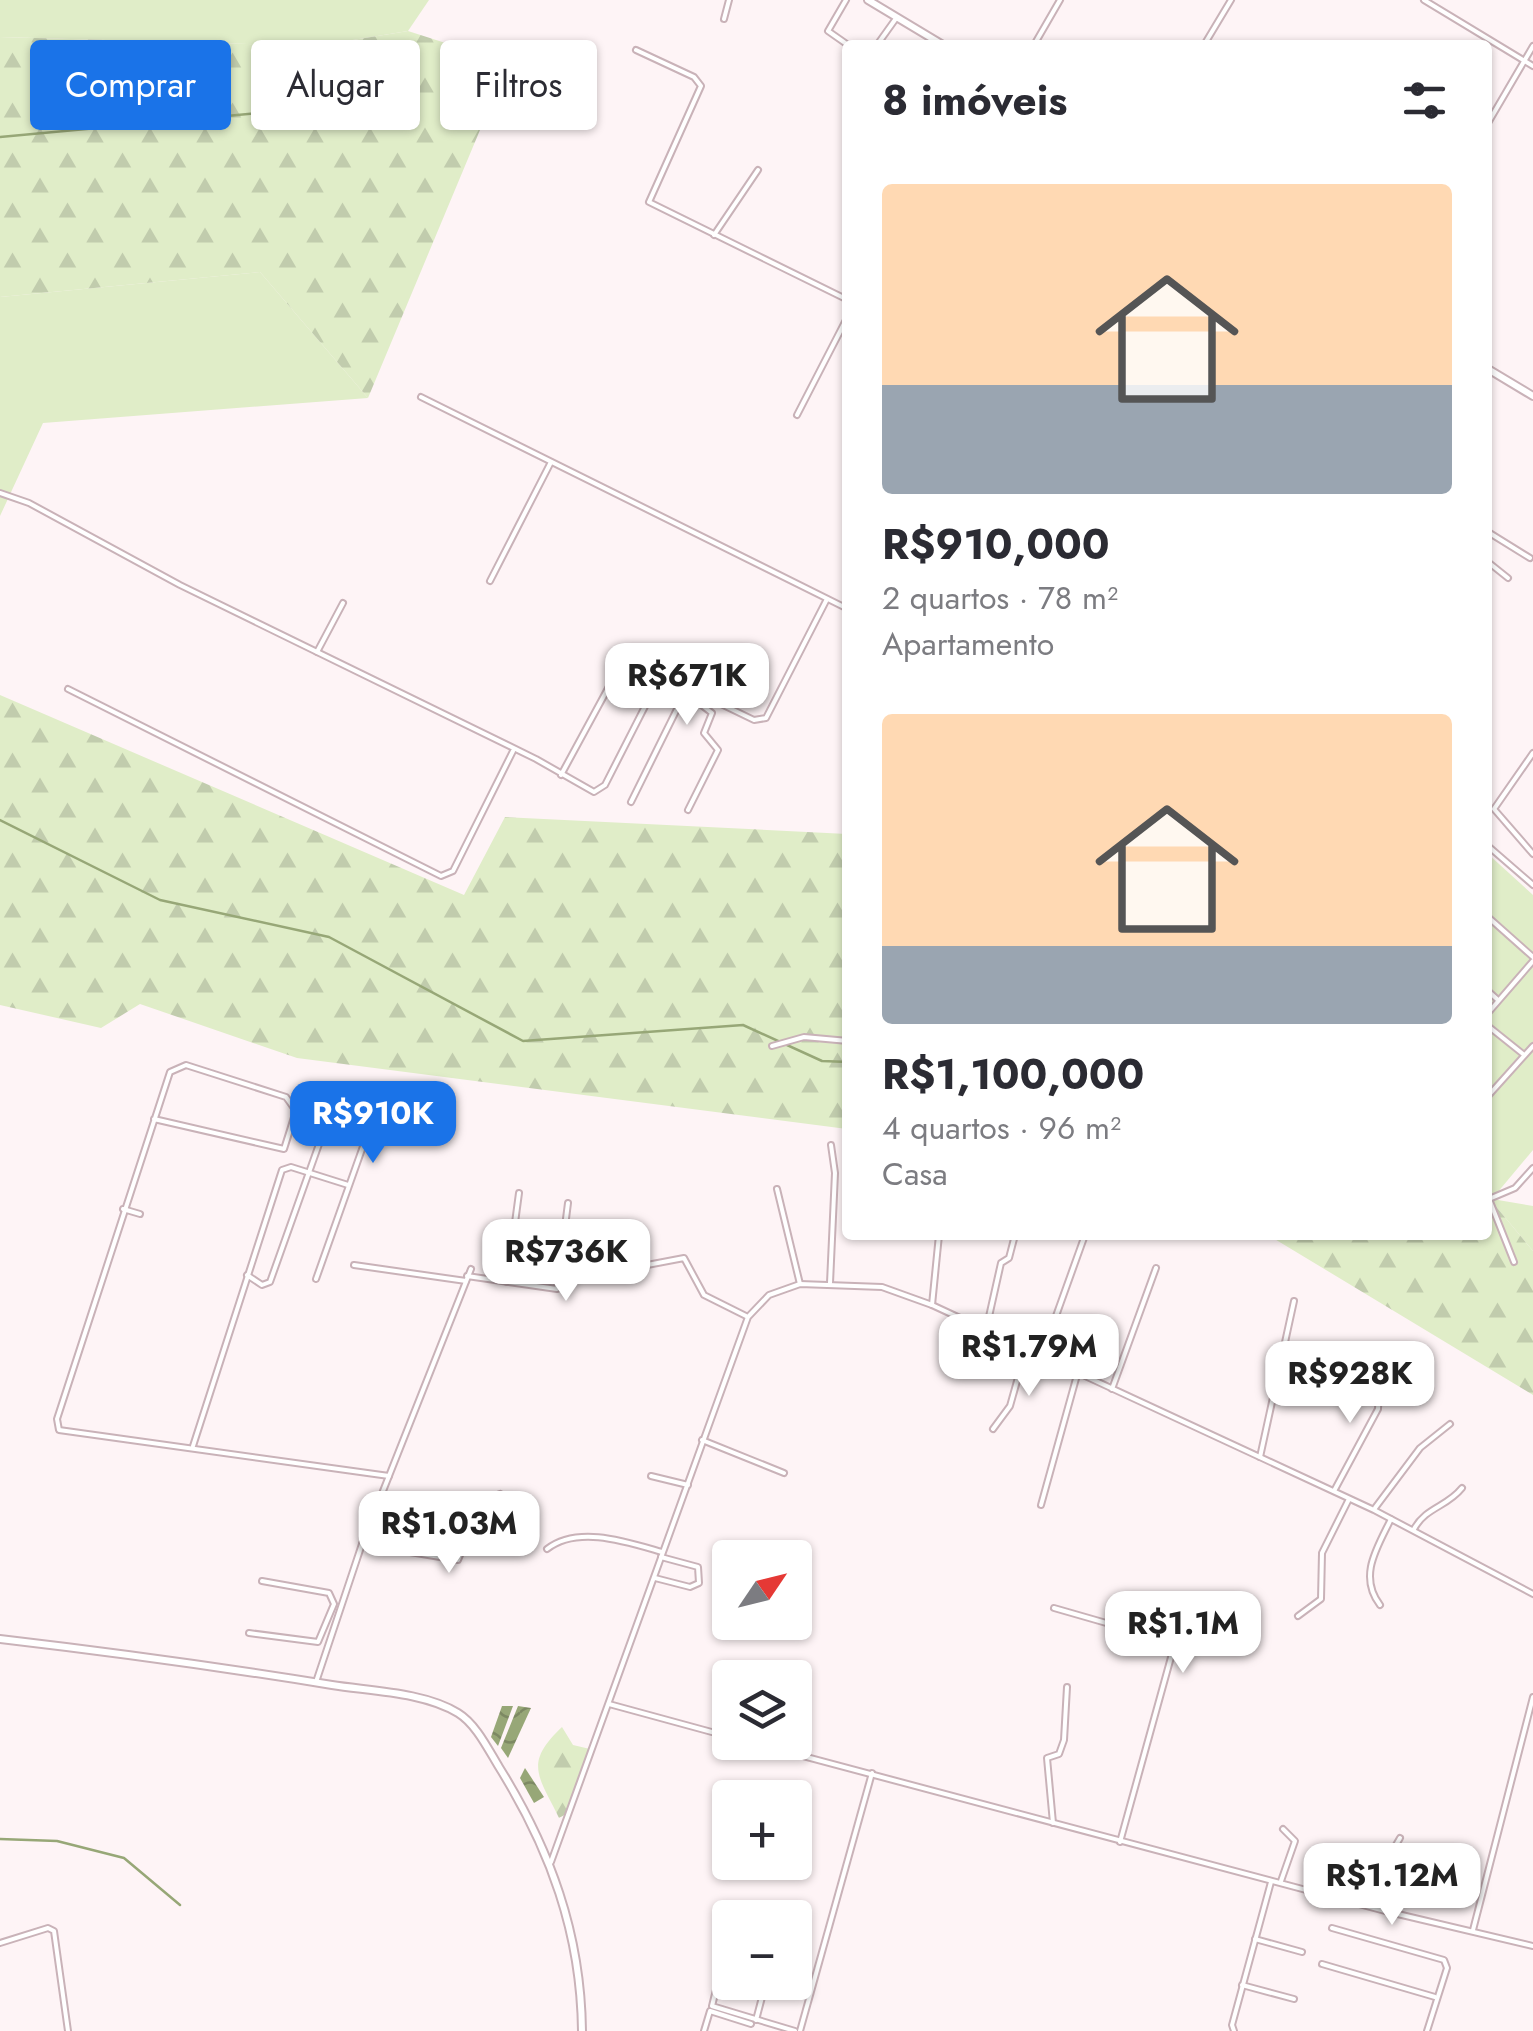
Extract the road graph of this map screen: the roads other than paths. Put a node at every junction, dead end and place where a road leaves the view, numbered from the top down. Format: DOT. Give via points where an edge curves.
graph roads {
  1 [pos="729,0"];
  2 [pos="846,0"];
  3 [pos="868,0"];
  4 [pos="1060,0"];
  5 [pos="1231,0"];
  6 [pos="1424,0"];
  7 [pos="896,17"];
  8 [pos="724,19"];
  9 [pos="880,40"];
  10 [pos="935,40"];
  11 [pos="1037,40"];
  12 [pos="1207,40"];
  13 [pos="1490,40"];
  14 [pos="842,41"];
  15 [pos="1492,41"];
  16 [pos="1533,46"];
  17 [pos="636,50"];
  18 [pos="1524,61"];
  19 [pos="1533,66"];
  20 [pos="1492,115"];
  21 [pos="758,170"];
  22 [pos="714,235"];
  23 [pos="842,297"];
  24 [pos="842,328"];
  25 [pos="1492,371"];
  26 [pos="1533,396"];
  27 [pos="421,397"];
  28 [pos="797,415"];
  29 [pos="551,462"];
  30 [pos="0,493"];
  31 [pos="1492,534"];
  32 [pos="1530,558"];
  33 [pos="1492,565"];
  34 [pos="1508,578"];
  35 [pos="490,581"];
  36 [pos="827,599"];
  37 [pos="343,603"];
  38 [pos="842,606"];
  39 [pos="317,652"];
  40 [pos="618,668"];
  41 [pos="68,689"];
  42 [pos="717,699"];
  43 [pos="712,713"];
  44 [pos="513,750"];
  45 [pos="1533,753"];
  46 [pos="561,774"];
  47 [pos="632,802"];
  48 [pos="688,810"];
  49 [pos="1492,849"];
  50 [pos="1533,854"];
  51 [pos="1533,885"];
  52 [pos="1492,921"];
  53 [pos="1533,959"];
  54 [pos="1492,995"];
  55 [pos="1498,1000"];
  56 [pos="1492,1008"];
  57 [pos="1492,1029"];
  58 [pos="842,1040"];
  59 [pos="772,1046"];
  60 [pos="1533,1046"];
  61 [pos="1525,1056"];
  62 [pos="1492,1092"];
  63 [pos="334,1102"];
  64 [pos="154,1119"];
  65 [pos="372,1121"];
  66 [pos="832,1146"];
  67 [pos="1533,1168"];
  68 [pos="308,1173"];
  69 [pos="348,1186"];
  70 [pos="777,1189"];
  71 [pos="520,1193"];
  72 [pos="1492,1197"];
  73 [pos="568,1202"];
  74 [pos="124,1208"];
  75 [pos="1492,1209"];
  76 [pos="140,1214"];
  77 [pos="938,1240"];
  78 [pos="1014,1240"];
  79 [pos="1083,1240"];
  80 [pos="1514,1262"];
  81 [pos="354,1265"];
  82 [pos="471,1268"];
  83 [pos="1156,1268"];
  84 [pos="621,1270"];
  85 [pos="247,1276"];
  86 [pos="316,1278"];
  87 [pos="467,1278"];
  88 [pos="507,1282"];
  89 [pos="830,1283"];
  90 [pos="800,1284"];
  91 [pos="1294,1301"];
  92 [pos="932,1304"];
  93 [pos="748,1317"];
  94 [pos="986,1330"];
  95 [pos="1026,1349"];
  96 [pos="1042,1356"];
  97 [pos="1380,1372"];
  98 [pos="1077,1374"];
  99 [pos="1112,1389"];
  100 [pos="1450,1424"];
  101 [pos="994,1429"];
  102 [pos="702,1440"];
  103 [pos="192,1447"];
  104 [pos="1260,1457"];
  105 [pos="784,1474"];
  106 [pos="388,1476"];
  107 [pos="651,1476"];
  108 [pos="688,1485"];
  109 [pos="1462,1488"];
  110 [pos="1333,1492"];
  111 [pos="500,1494"];
  112 [pos="1349,1499"];
  113 [pos="1041,1505"];
  114 [pos="1374,1510"];
  115 [pos="1392,1519"];
  116 [pos="1414,1530"];
  117 [pos="362,1544"];
  118 [pos="547,1549"];
  119 [pos="662,1554"];
  120 [pos="654,1578"];
  121 [pos="262,1581"];
  122 [pos="1533,1594"];
  123 [pos="1380,1605"];
  124 [pos="1054,1608"];
  125 [pos="1298,1616"];
  126 [pos="328,1619"];
  127 [pos="336,1621"];
  128 [pos="249,1633"];
  129 [pos="0,1639"];
  130 [pos="316,1682"];
  131 [pos="1067,1687"];
  132 [pos="1533,1697"];
  133 [pos="608,1704"];
  134 [pos="712,1731"];
  135 [pos="812,1758"];
  136 [pos="872,1773"];
  137 [pos="1054,1823"];
  138 [pos="1283,1829"];
  139 [pos="1400,1838"];
  140 [pos="1120,1842"];
  141 [pos="551,1862"];
  142 [pos="1271,1881"];
  143 [pos="1280,1883"];
  144 [pos="1376,1908"];
  145 [pos="1332,1928"];
  146 [pos="1473,1930"];
  147 [pos="1255,1940"];
  148 [pos="0,1943"];
  149 [pos="1533,1943"];
  150 [pos="1302,1952"];
  151 [pos="1322,1964"];
  152 [pos="1242,1985"];
  153 [pos="1436,1997"];
  154 [pos="1294,1999"];
  155 [pos="712,2000"];
  156 [pos="760,2000"];
  157 [pos="753,2022"];
  158 [pos="68,2031"];
  159 [pos="582,2031"];
  160 [pos="704,2031"];
  161 [pos="797,2031"];
  162 [pos="1234,2031"];
  163 [pos="1427,2031"];
  1 -- 8 [label="street"];
  2 -- 14 [label="street" via="828,32"];
  3 -- 7 [label="street"];
  4 -- 11 [label="street"];
  5 -- 12 [label="street"];
  6 -- 13 [label="street"];
  7 -- 9 [label="street"];
  7 -- 10 [label="street"];
  15 -- 18 [label="street"];
  16 -- 18 [label="street"];
  17 -- 22 [label="street" via="701,86 649,202"];
  18 -- 19 [label="street"];
  18 -- 20 [label="street"];
  21 -- 22 [label="street"];
  22 -- 23 [label="street"];
  24 -- 28 [label="street"];
  25 -- 26 [label="street"];
  27 -- 29 [label="street"];
  29 -- 35 [label="street"];
  29 -- 36 [label="street"];
  30 -- 39 [label="street"];
  31 -- 32 [label="street"];
  33 -- 34 [label="street"];
  36 -- 38 [label="street"];
  36 -- 42 [label="street" via="766,718 756,720"];
  37 -- 39 [label="street"];
  39 -- 44 [label="street"];
  40 -- 46 [label="street"];
  41 -- 44 [label="street" via="441,876 452,871"];
  42 -- 43 [label="street"];
  42 -- 46 [label="street" via="661,675 600,790"];
  43 -- 47 [label="street" via="686,698"];
  43 -- 48 [label="street" via="704,733 718,750"];
  44 -- 46 [label="street"];
  45 -- 50 [label="street" via="1494,809"];
  49 -- 51 [label="street"];
  52 -- 53 [label="street"];
  53 -- 55 [label="street"];
  54 -- 55 [label="street"];
  55 -- 56 [label="street"];
  57 -- 61 [label="street"];
  58 -- 59 [label="street" via="804,1037"];
  60 -- 61 [label="street"];
  61 -- 62 [label="street"];
  63 -- 68 [label="street"];
  64 -- 64 [label="street" via="170,1072 182,1065 286,1098 296,1111 284,1149"];
  64 -- 74 [label="street"];
  65 -- 69 [label="street"];
  66 -- 89 [label="street"];
  67 -- 72 [label="street" via="1516,1188"];
  68 -- 69 [label="street"];
  68 -- 85 [label="street" via="282,1170"];
  68 -- 85 [label="street" via="270,1282"];
  69 -- 86 [label="street"];
  70 -- 90 [label="street"];
  71 -- 88 [label="street"];
  73 -- 88 [label="street" via="557,1289"];
  74 -- 76 [label="street"];
  74 -- 103 [label="street" via="57,1426 64,1434"];
  75 -- 80 [label="street"];
  77 -- 92 [label="street"];
  78 -- 94 [label="street" via="1001,1263"];
  79 -- 96 [label="street"];
  81 -- 87 [label="street"];
  82 -- 87 [label="street"];
  83 -- 99 [label="street"];
  84 -- 93 [label="street" via="684,1258 704,1296"];
  85 -- 103 [label="street"];
  87 -- 88 [label="street"];
  87 -- 106 [label="street"];
  89 -- 90 [label="street"];
  89 -- 92 [label="street" via="895,1290"];
  90 -- 93 [label="street" via="769,1295"];
  91 -- 104 [label="street"];
  92 -- 94 [label="street"];
  93 -- 102 [label="street"];
  94 -- 95 [label="street"];
  95 -- 96 [label="street"];
  95 -- 101 [label="street" via="1010,1406"];
  96 -- 98 [label="street"];
  97 -- 110 [label="street" via="1378,1409"];
  98 -- 99 [label="street"];
  98 -- 113 [label="street"];
  99 -- 104 [label="street"];
  100 -- 114 [label="street" via="1420,1448"];
  102 -- 105 [label="street"];
  102 -- 108 [label="street"];
  103 -- 106 [label="street"];
  104 -- 110 [label="street"];
  106 -- 117 [label="street"];
  107 -- 108 [label="street"];
  108 -- 119 [label="street"];
  109 -- 116 [label="street" via="1424,1512"];
  110 -- 112 [label="street"];
  111 -- 117 [label="street" via="482,1501 458,1560"];
  112 -- 114 [label="street"];
  112 -- 125 [label="street" via="1322,1553 1321,1599"];
  114 -- 115 [label="street"];
  115 -- 116 [label="street"];
  115 -- 123 [label="street" via="1368,1576"];
  116 -- 122 [label="street"];
  117 -- 127 [label="street"];
  118 -- 119 [label="street" via="578,1536"];
  119 -- 120 [label="street"];
  119 -- 120 [label="street" via="698,1567 699,1584 690,1588"];
  120 -- 133 [label="street"];
  121 -- 126 [label="street" via="329,1593 334,1604"];
  124 -- 140 [label="street" via="1162,1640 1173,1650"];
  126 -- 127 [label="street"];
  126 -- 128 [label="street" via="312,1644"];
  127 -- 130 [label="street"];
  129 -- 130 [label="street"];
  130 -- 141 [label="street" via="459,1713 485,1743"];
  131 -- 137 [label="street" via="1064,1740 1047,1761"];
  132 -- 146 [label="street"];
  133 -- 134 [label="street"];
  133 -- 141 [label="street"];
  135 -- 136 [label="street"];
  136 -- 137 [label="street"];
  136 -- 161 [label="street"];
  137 -- 140 [label="street"];
  138 -- 143 [label="street" via="1295,1841"];
  139 -- 144 [label="street" via="1385,1864"];
  140 -- 142 [label="street"];
  141 -- 159 [label="street" via="574,1944"];
  142 -- 143 [label="street"];
  142 -- 147 [label="street"];
  143 -- 144 [label="street"];
  144 -- 146 [label="street"];
  145 -- 153 [label="street" via="1444,1960"];
  146 -- 149 [label="street"];
  147 -- 150 [label="street"];
  147 -- 152 [label="street"];
  148 -- 158 [label="street" via="54,1931"];
  151 -- 153 [label="street"];
  152 -- 154 [label="street"];
  152 -- 162 [label="street"];
  153 -- 163 [label="street"];
  155 -- 157 [label="street"];
  156 -- 157 [label="street"];
  157 -- 160 [label="street" via="710,2011"];
  157 -- 161 [label="street"];
}
